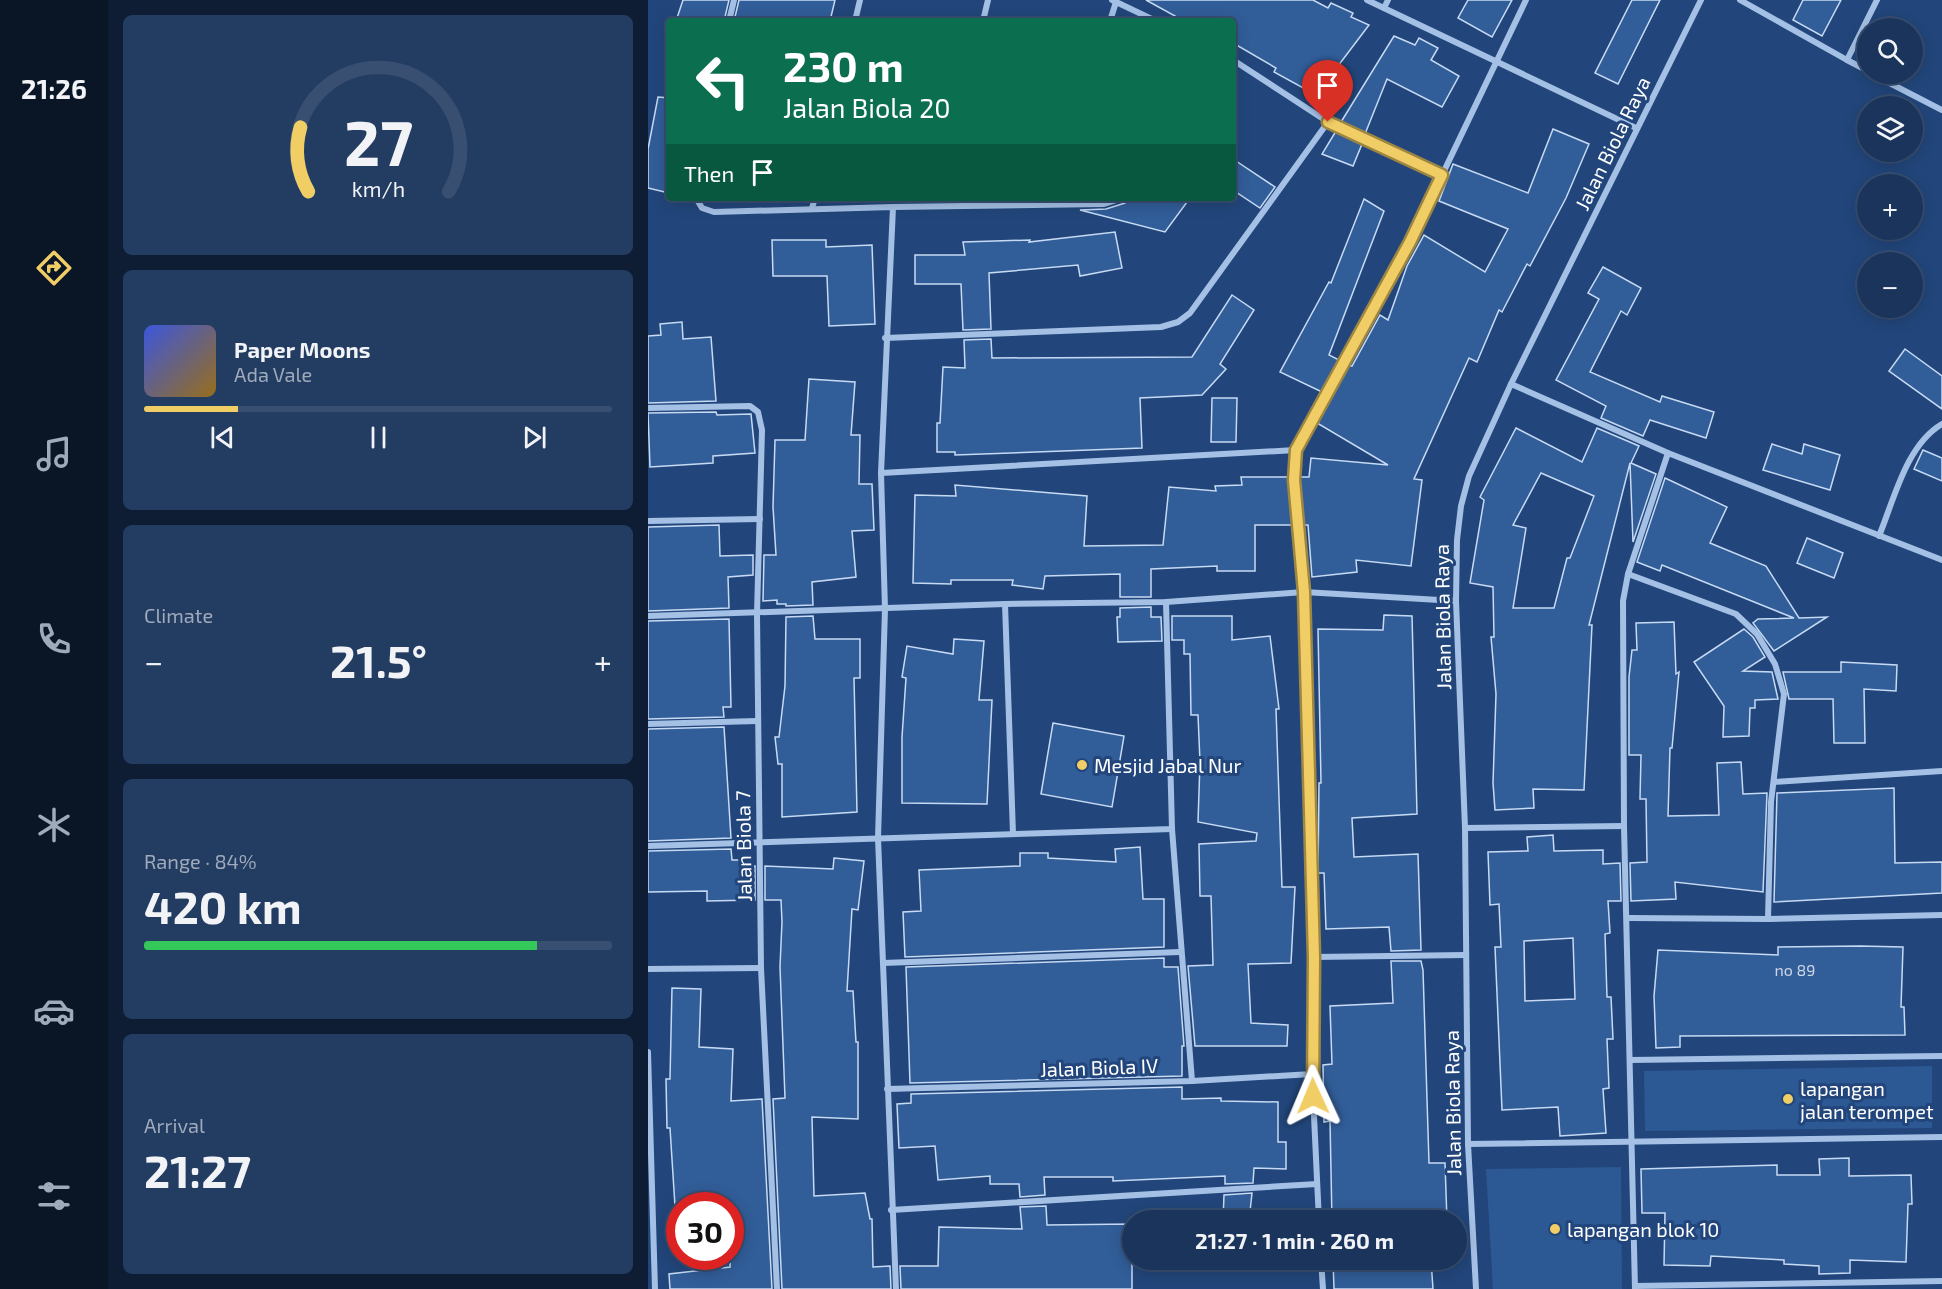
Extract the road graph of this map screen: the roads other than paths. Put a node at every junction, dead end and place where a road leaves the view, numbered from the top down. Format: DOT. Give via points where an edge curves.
graph roads {
  1 [pos="734,0"];
  2 [pos="860,0"];
  3 [pos="988,0"];
  4 [pos="1367,0"];
  5 [pos="1388,0"];
  6 [pos="1526,0"];
  7 [pos="1701,0"];
  8 [pos="1740,0"];
  9 [pos="1877,0"];
  10 [pos="1114,1"];
  11 [pos="1384,8"];
  12 [pos="730,18"];
  13 [pos="856,18"];
  14 [pos="984,18"];
  15 [pos="1111,18"];
  16 [pos="1150,18"];
  17 [pos="1495,60"];
  18 [pos="1847,60"];
  19 [pos="1236,62"];
  20 [pos="1857,65"];
  21 [pos="1891,84"];
  22 [pos="1942,110"];
  23 [pos="1328,122"];
  24 [pos="1636,128"];
  25 [pos="1442,175"];
  26 [pos="697,201"];
  27 [pos="814,201"];
  28 [pos="943,201"];
  29 [pos="1042,201"];
  30 [pos="1072,201"];
  31 [pos="1114,201"];
  32 [pos="942,206"];
  33 [pos="893,207"];
  34 [pos="813,208"];
  35 [pos="885,338"];
  36 [pos="1511,384"];
  37 [pos="648,408"];
  38 [pos="1942,424"];
  39 [pos="1296,450"];
  40 [pos="1668,453"];
  41 [pos="881,473"];
  42 [pos="760,519"];
  43 [pos="648,521"];
  44 [pos="1880,536"];
  45 [pos="1942,560"];
  46 [pos="1628,574"];
  47 [pos="1304,592"];
  48 [pos="1456,601"];
  49 [pos="1166,602"];
  50 [pos="1005,604"];
  51 [pos="885,609"];
  52 [pos="757,614"];
  53 [pos="648,616"];
  54 [pos="758,722"];
  55 [pos="648,724"];
  56 [pos="1942,771"];
  57 [pos="1774,782"];
  58 [pos="1624,826"];
  59 [pos="1465,828"];
  60 [pos="1172,829"];
  61 [pos="1013,834"];
  62 [pos="878,838"];
  63 [pos="759,843"];
  64 [pos="648,846"];
  65 [pos="1942,915"];
  66 [pos="1629,918"];
  67 [pos="1768,919"];
  68 [pos="1180,952"];
  69 [pos="1466,955"];
  70 [pos="1314,957"];
  71 [pos="882,963"];
  72 [pos="761,968"];
  73 [pos="648,969"];
  74 [pos="648,1052"];
  75 [pos="1942,1056"];
  76 [pos="1630,1060"];
  77 [pos="1312,1074"];
  78 [pos="1192,1081"];
  79 [pos="887,1089"];
  80 [pos="1942,1137"];
  81 [pos="1631,1143"];
  82 [pos="1468,1144"];
  83 [pos="1317,1184"];
  84 [pos="891,1210"];
  85 [pos="1318,1210"];
  86 [pos="650,1218"];
  87 [pos="1322,1270"];
  88 [pos="1942,1281"];
  89 [pos="1635,1287"];
  90 [pos="655,1289"];
  91 [pos="777,1289"];
  92 [pos="896,1289"];
  93 [pos="1323,1289"];
  94 [pos="1476,1289"];
  1 -- 12 [label="street"];
  2 -- 13 [label="street"];
  3 -- 14 [label="street"];
  4 -- 11 [label="street"];
  5 -- 11 [label="street"];
  6 -- 17 [label="street"];
  7 -- 24 [label="street, Jalan Biola Raya"];
  8 -- 18 [label="street"];
  9 -- 18 [label="street"];
  10 -- 15 [label="street"];
  10 -- 16 [label="street"];
  11 -- 17 [label="street"];
  17 -- 24 [label="street"];
  17 -- 25 [label="street"];
  18 -- 20 [label="street"];
  19 -- 23 [label="street"];
  21 -- 22 [label="street"];
  23 -- 25 [label="street"];
  23 -- 35 [label="street" via="1190,313 1178,322 1161,327"];
  24 -- 36 [label="street, Jalan Biola Raya"];
  25 -- 39 [label="street" via="1410,242"];
  26 -- 34 [label="street" via="702,208 714,212"];
  27 -- 34 [label="street"];
  28 -- 32 [label="street"];
  29 -- 32 [label="street"];
  30 -- 31 [label="street"];
  32 -- 33 [label="street"];
  33 -- 34 [label="street"];
  33 -- 35 [label="street"];
  35 -- 41 [label="street"];
  36 -- 40 [label="street"];
  36 -- 48 [label="street, Jalan Biola Raya" via="1469,476 1461,506 1456,540"];
  37 -- 42 [label="street, Jalan Biola 7" via="750,406 758,412 762,430"];
  38 -- 44 [label="street" via="1924,439 1909,462"];
  39 -- 41 [label="street"];
  39 -- 47 [label="street" via="1294,480"];
  40 -- 44 [label="street"];
  40 -- 46 [label="street"];
  41 -- 51 [label="street"];
  42 -- 43 [label="street"];
  42 -- 52 [label="street, Jalan Biola 7"];
  44 -- 45 [label="street"];
  46 -- 57 [label="street" via="1736,614 1756,634 1775,664 1784,694"];
  46 -- 58 [label="street" via="1623,601"];
  47 -- 48 [label="street"];
  47 -- 49 [label="street"];
  47 -- 70 [label="street"];
  48 -- 59 [label="street, Jalan Biola Raya"];
  49 -- 50 [label="street"];
  49 -- 60 [label="street"];
  50 -- 51 [label="street"];
  50 -- 61 [label="street"];
  51 -- 52 [label="street"];
  51 -- 62 [label="street"];
  52 -- 53 [label="street"];
  52 -- 54 [label="street, Jalan Biola 7"];
  54 -- 55 [label="street"];
  54 -- 63 [label="street, Jalan Biola 7"];
  56 -- 57 [label="street"];
  57 -- 67 [label="street"];
  58 -- 59 [label="street"];
  58 -- 66 [label="street"];
  59 -- 69 [label="street, Jalan Biola Raya"];
  60 -- 61 [label="street"];
  60 -- 68 [label="street"];
  61 -- 62 [label="street"];
  62 -- 63 [label="street"];
  62 -- 71 [label="street"];
  63 -- 64 [label="street"];
  63 -- 72 [label="street, Jalan Biola 7"];
  65 -- 67 [label="street"];
  66 -- 67 [label="street"];
  66 -- 76 [label="street"];
  68 -- 71 [label="street"];
  68 -- 78 [label="street"];
  69 -- 70 [label="street"];
  69 -- 82 [label="street, Jalan Biola Raya"];
  70 -- 77 [label="street"];
  71 -- 79 [label="street"];
  72 -- 73 [label="street"];
  72 -- 91 [label="street, Jalan Biola 7"];
  74 -- 86 [label="street"];
  75 -- 76 [label="street"];
  76 -- 81 [label="street"];
  77 -- 78 [label="street, Jalan Biola IV"];
  77 -- 83 [label="street"];
  78 -- 79 [label="street, Jalan Biola IV"];
  79 -- 84 [label="street"];
  80 -- 81 [label="street"];
  81 -- 82 [label="street"];
  81 -- 89 [label="street"];
  82 -- 94 [label="street, Jalan Biola Raya"];
  83 -- 84 [label="street"];
  83 -- 85 [label="street"];
  84 -- 92 [label="street"];
  86 -- 90 [label="street"];
  87 -- 93 [label="street"];
  88 -- 89 [label="street"];
}
